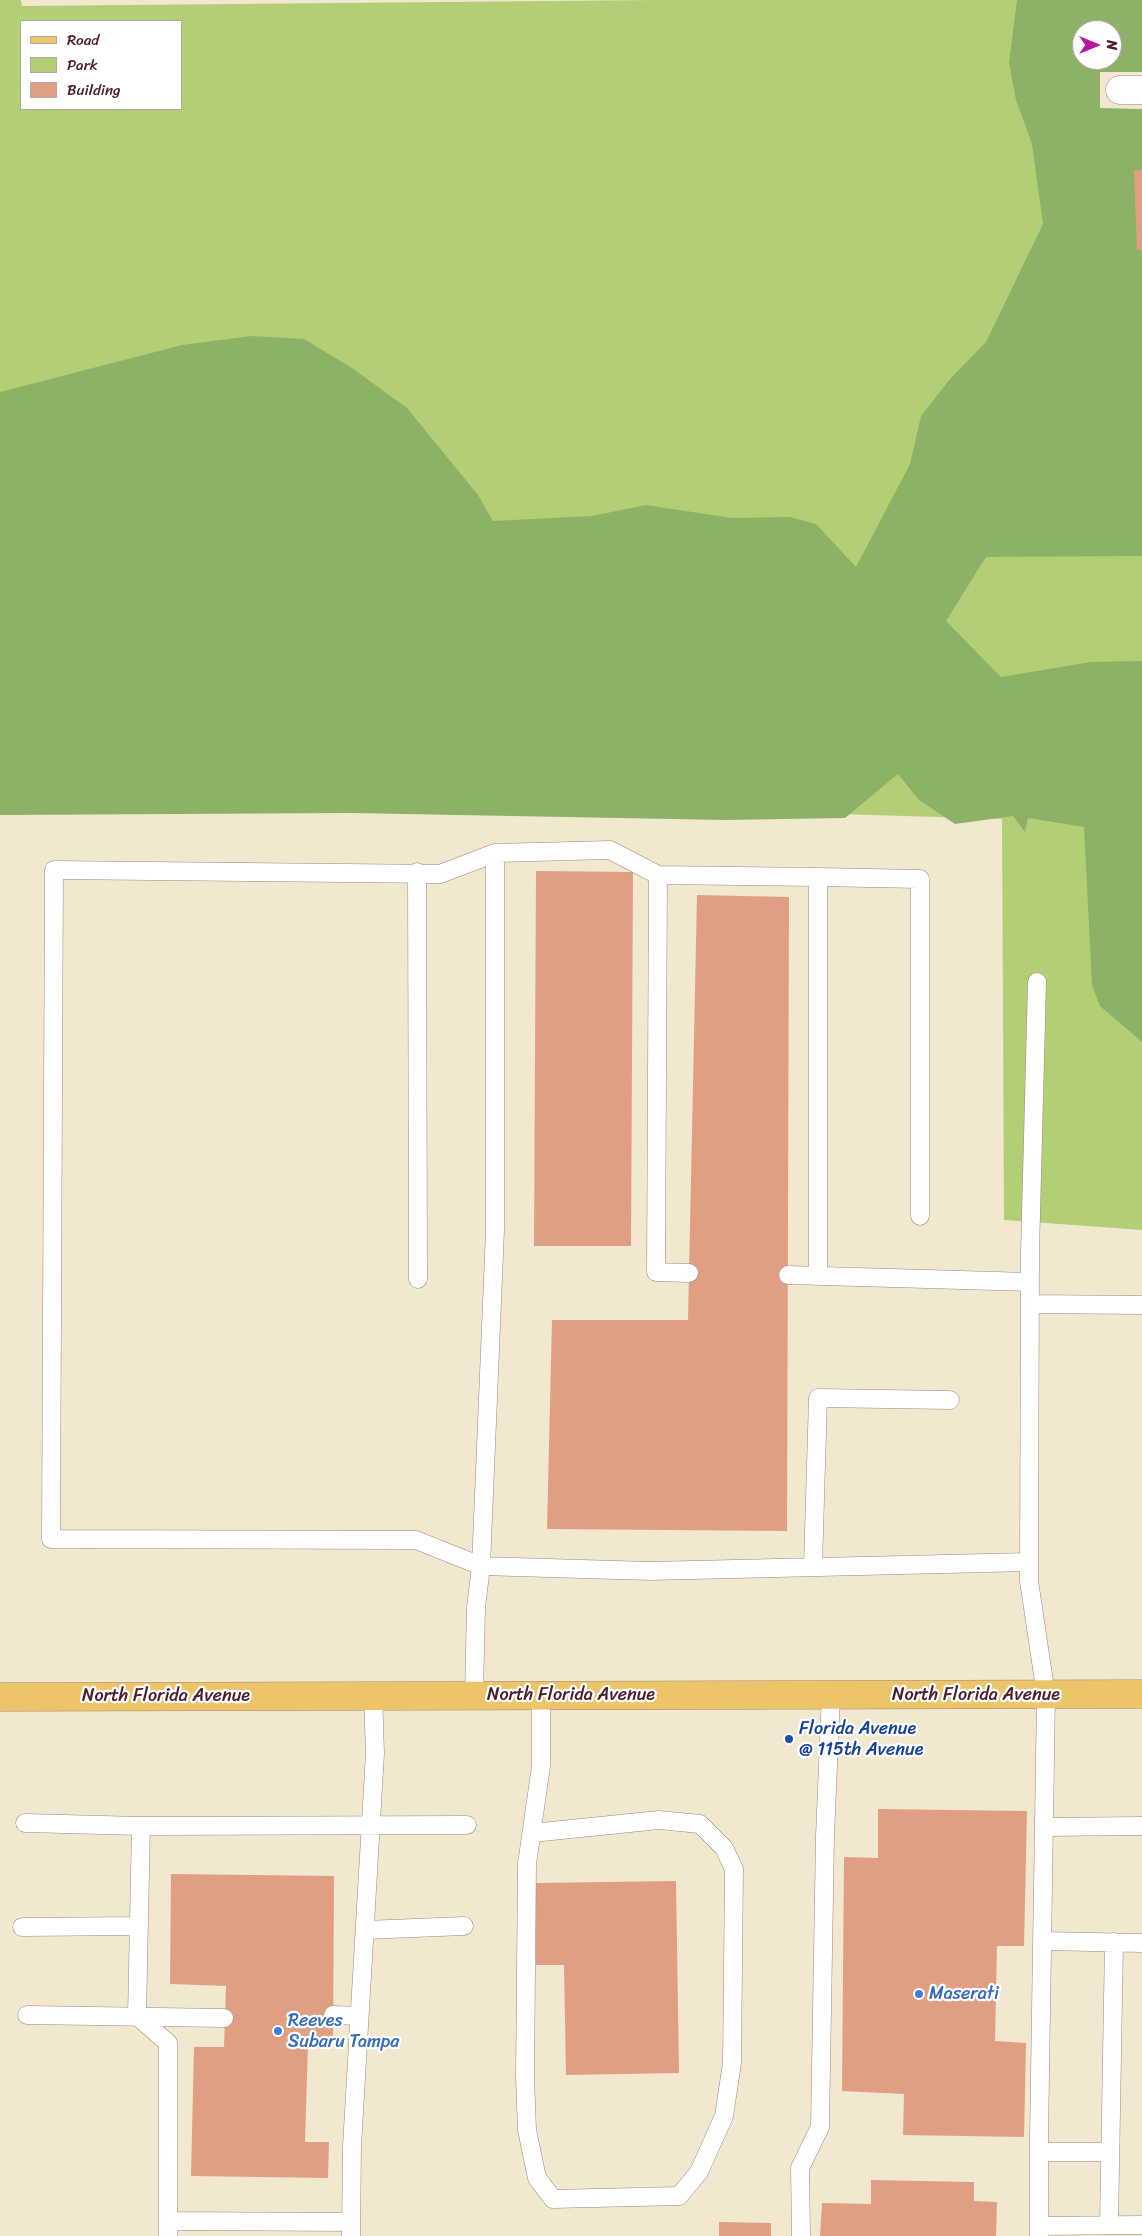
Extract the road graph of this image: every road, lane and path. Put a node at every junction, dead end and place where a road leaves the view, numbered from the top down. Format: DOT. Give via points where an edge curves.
graph roads {
  1 [pos="495,853"];
  2 [pos="417,872"];
  3 [pos="658,875"];
  4 [pos="818,876"];
  5 [pos="1037,982"];
  6 [pos="920,1216"];
  7 [pos="689,1273"];
  8 [pos="788,1275"];
  9 [pos="818,1276"];
  10 [pos="418,1279"];
  11 [pos="1030,1282"];
  12 [pos="1030,1304"];
  13 [pos="1142,1305"];
  14 [pos="950,1400"];
  15 [pos="1029,1562"];
  16 [pos="481,1566"];
  17 [pos="813,1566"];
  18 [pos="474,1694"];
  19 [pos="1142,1694"];
  20 [pos="373,1695"];
  21 [pos="541,1695"];
  22 [pos="831,1695"];
  23 [pos="1046,1695"];
  24 [pos="0,1697"];
  25 [pos="25,1823"];
  26 [pos="468,1825"];
  27 [pos="141,1826"];
  28 [pos="370,1826"];
  29 [pos="1044,1826"];
  30 [pos="1142,1826"];
  31 [pos="532,1833"];
  32 [pos="139,1926"];
  33 [pos="464,1926"];
  34 [pos="22,1927"];
  35 [pos="364,1930"];
  36 [pos="1042,1942"];
  37 [pos="1114,1942"];
  38 [pos="1142,1943"];
  39 [pos="27,2015"];
  40 [pos="333,2015"];
  41 [pos="138,2016"];
  42 [pos="359,2016"];
  43 [pos="224,2018"];
  44 [pos="1039,2152"];
  45 [pos="1110,2152"];
  46 [pos="1109,2225"];
  47 [pos="1142,2225"];
  48 [pos="168,2228"];
  49 [pos="351,2229"];
  50 [pos="1039,2231"];
  51 [pos="801,2236"];
  1 -- 2 [label="lane" via="440,874"];
  1 -- 3 [label="lane" via="610,850"];
  1 -- 16 [label="lane" via="495,1230"];
  2 -- 10 [label="lane"];
  2 -- 16 [label="lane" via="54,870 51,1538 416,1540"];
  3 -- 4 [label="lane"];
  3 -- 7 [label="lane" via="656,1272"];
  4 -- 6 [label="lane" via="920,879"];
  4 -- 9 [label="lane"];
  5 -- 11 [label="lane"];
  8 -- 9 [label="lane"];
  9 -- 11 [label="lane"];
  11 -- 12 [label="lane"];
  12 -- 13 [label="lane"];
  12 -- 15 [label="lane"];
  14 -- 17 [label="lane" via="818,1398"];
  15 -- 17 [label="lane"];
  15 -- 23 [label="lane"];
  16 -- 17 [label="lane" via="650,1571"];
  16 -- 18 [label="lane" via="476,1608"];
  18 -- 20 [label="main road, North Florida Avenue"];
  18 -- 21 [label="main road, North Florida Avenue"];
  19 -- 23 [label="main road, North Florida Avenue"];
  20 -- 24 [label="main road, North Florida Avenue"];
  20 -- 28 [label="lane" via="375,1753"];
  21 -- 22 [label="main road, North Florida Avenue"];
  21 -- 31 [label="lane" via="541,1766"];
  22 -- 23 [label="main road, North Florida Avenue"];
  22 -- 51 [label="lane" via="820,2127 800,2168"];
  23 -- 29 [label="lane"];
  25 -- 27 [label="lane"];
  26 -- 28 [label="lane"];
  27 -- 28 [label="lane"];
  27 -- 32 [label="lane"];
  28 -- 35 [label="lane"];
  29 -- 30 [label="lane"];
  29 -- 36 [label="lane"];
  31 -- 31 [label="lane" via="527,1864 525,2078 527,2130 537,2178 553,2198 679,2196 699,2172 724,2116 732,2063 734,1868 724,1848 700,1824 659,1820"];
  32 -- 34 [label="lane"];
  32 -- 41 [label="lane"];
  33 -- 35 [label="lane"];
  35 -- 42 [label="lane"];
  36 -- 37 [label="lane"];
  36 -- 44 [label="lane"];
  37 -- 38 [label="lane"];
  37 -- 45 [label="lane"];
  39 -- 41 [label="lane"];
  40 -- 42 [label="lane"];
  41 -- 43 [label="lane"];
  41 -- 48 [label="lane" via="168,2043"];
  42 -- 49 [label="lane"];
  44 -- 45 [label="lane"];
  44 -- 50 [label="lane"];
  45 -- 46 [label="lane"];
  46 -- 47 [label="lane"];
  46 -- 50 [label="lane"];
  48 -- 49 [label="lane"];
}
